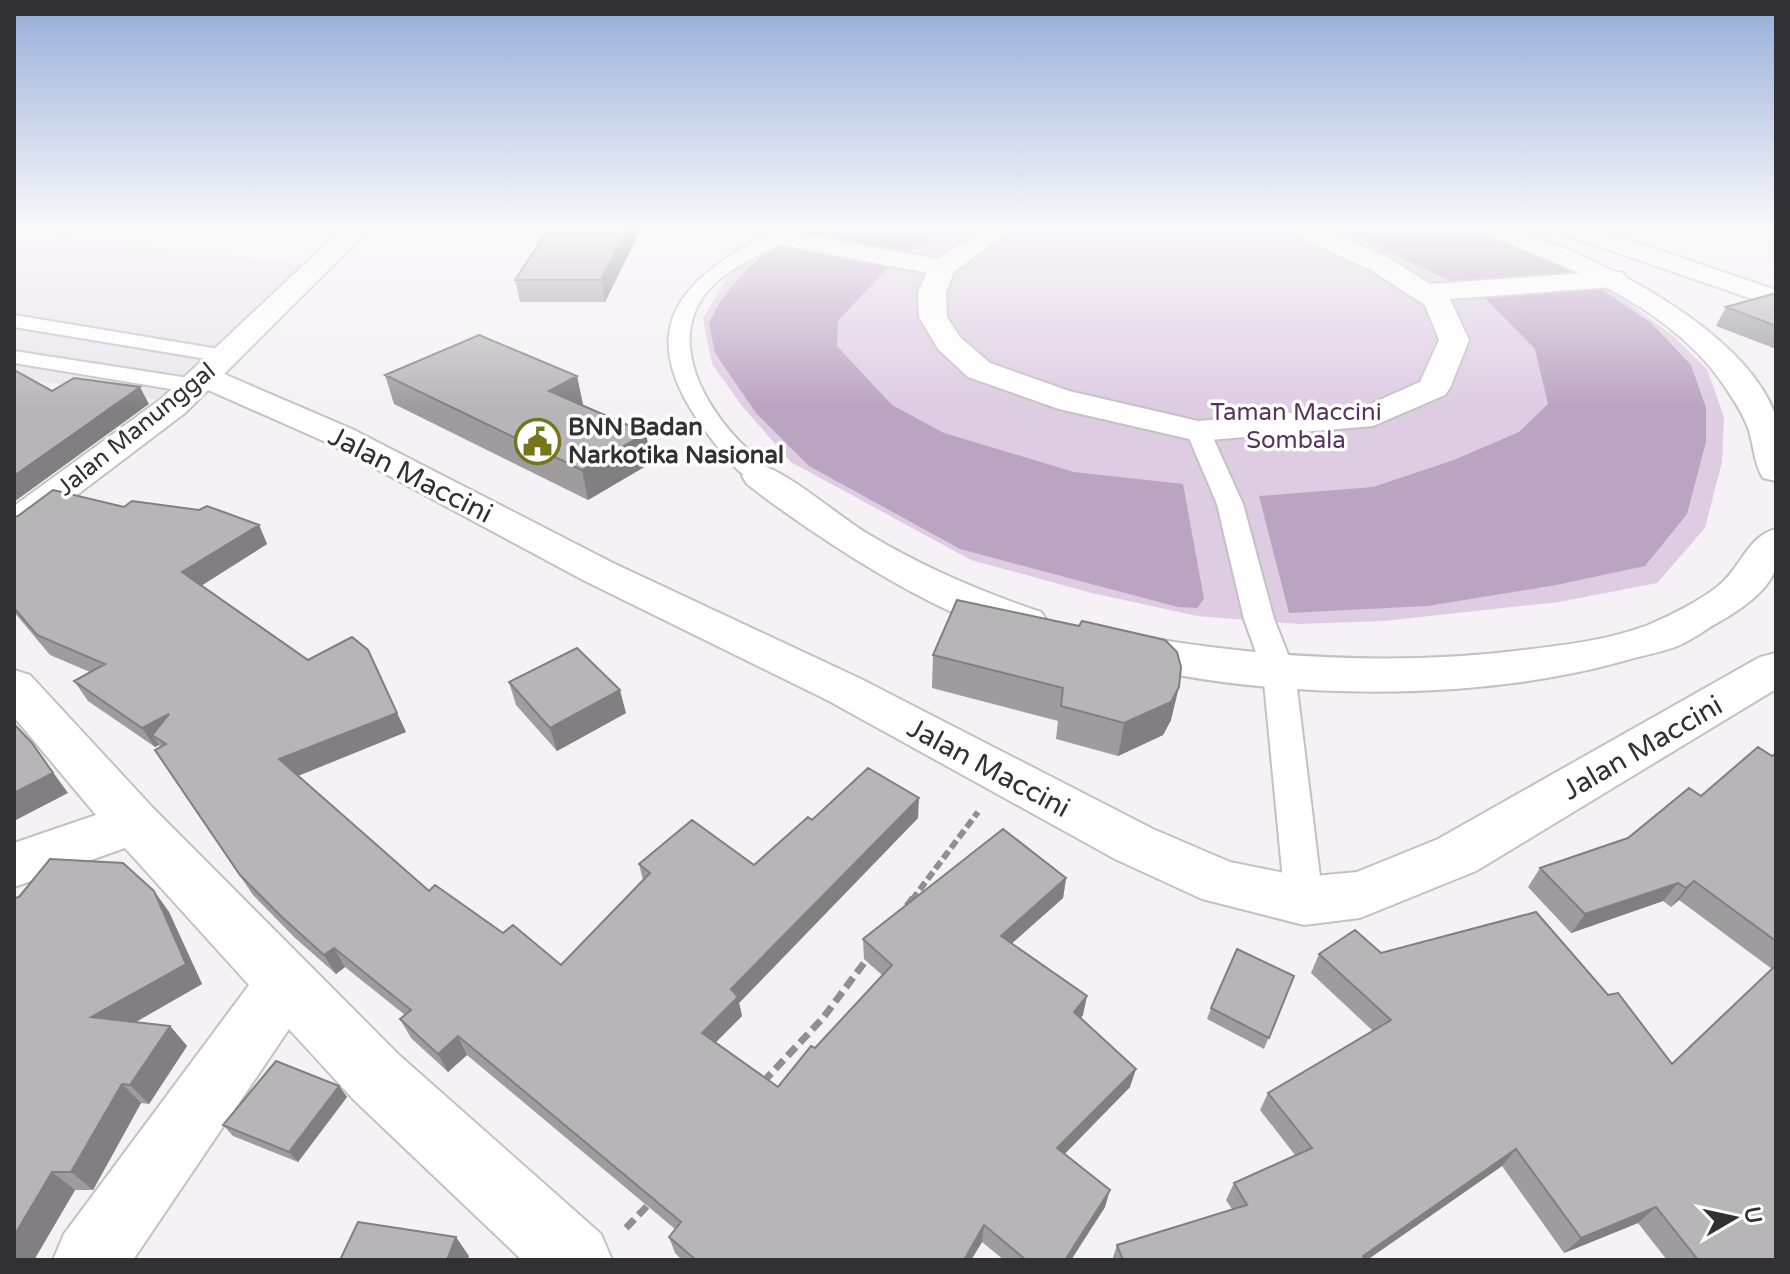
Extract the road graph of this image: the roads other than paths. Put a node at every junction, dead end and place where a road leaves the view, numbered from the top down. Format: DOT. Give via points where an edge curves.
graph roads {
  1 [pos="295,288"];
  2 [pos="699,288"];
  3 [pos="932,288"];
  4 [pos="1417,288"];
  5 [pos="1505,288"];
  6 [pos="1620,288"];
  7 [pos="1745,288"];
  8 [pos="1424,293"];
  9 [pos="1776,299"];
  10 [pos="14,321"];
  11 [pos="160,345"];
  12 [pos="14,357"];
  13 [pos="100,371"];
  14 [pos="208,373"];
  15 [pos="1198,431"];
  16 [pos="1776,470"];
  17 [pos="760,476"];
  18 [pos="14,524"];
  19 [pos="1776,541"];
  20 [pos="1776,668"];
  21 [pos="1279,672"];
  22 [pos="14,686"];
  23 [pos="134,823"];
  24 [pos="14,865"];
  25 [pos="1304,901"];
  26 [pos="286,983"];
  27 [pos="596,1248"];
  28 [pos="90,1260"];
  1 -- 14 [label="street, Jalan Manunggal"];
  2 -- 17 [label="lane" via="679,331 681,364 694,399"];
  3 -- 15 [label="street" via="933,317 949,343 979,370 1059,399"];
  4 -- 8 [label="street"];
  5 -- 8 [label="street"];
  6 -- 16 [label="street" via="1678,324 1731,377 1763,423"];
  7 -- 9 [label="street"];
  8 -- 15 [label="street" via="1437,301 1454,340 1434,388 1373,416"];
  10 -- 11 [label="lane"];
  11 -- 13 [label="lane"];
  11 -- 14 [label="lane"];
  12 -- 13 [label="lane"];
  13 -- 14 [label="lane"];
  14 -- 18 [label="street, Jalan Manunggal" via="114,452"];
  14 -- 25 [label="street, Jalan Maccini" via="845,690 1134,844 1222,883"];
  15 -- 21 [label="lane" via="1230,504 1259,619"];
  17 -- 21 [label="street" via="820,522 896,569 988,610 1073,636 1199,664"];
  19 -- 21 [label="street" via="1759,573 1717,609 1627,647 1533,665 1440,673"];
  20 -- 25 [label="street, Jalan Maccini" via="1457,855 1360,895"];
  21 -- 25 [label="lane"];
  22 -- 23 [label="street"];
  23 -- 24 [label="street"];
  23 -- 26 [label="street"];
  26 -- 27 [label="street" via="376,1077"];
  26 -- 28 [label="street"];
}
